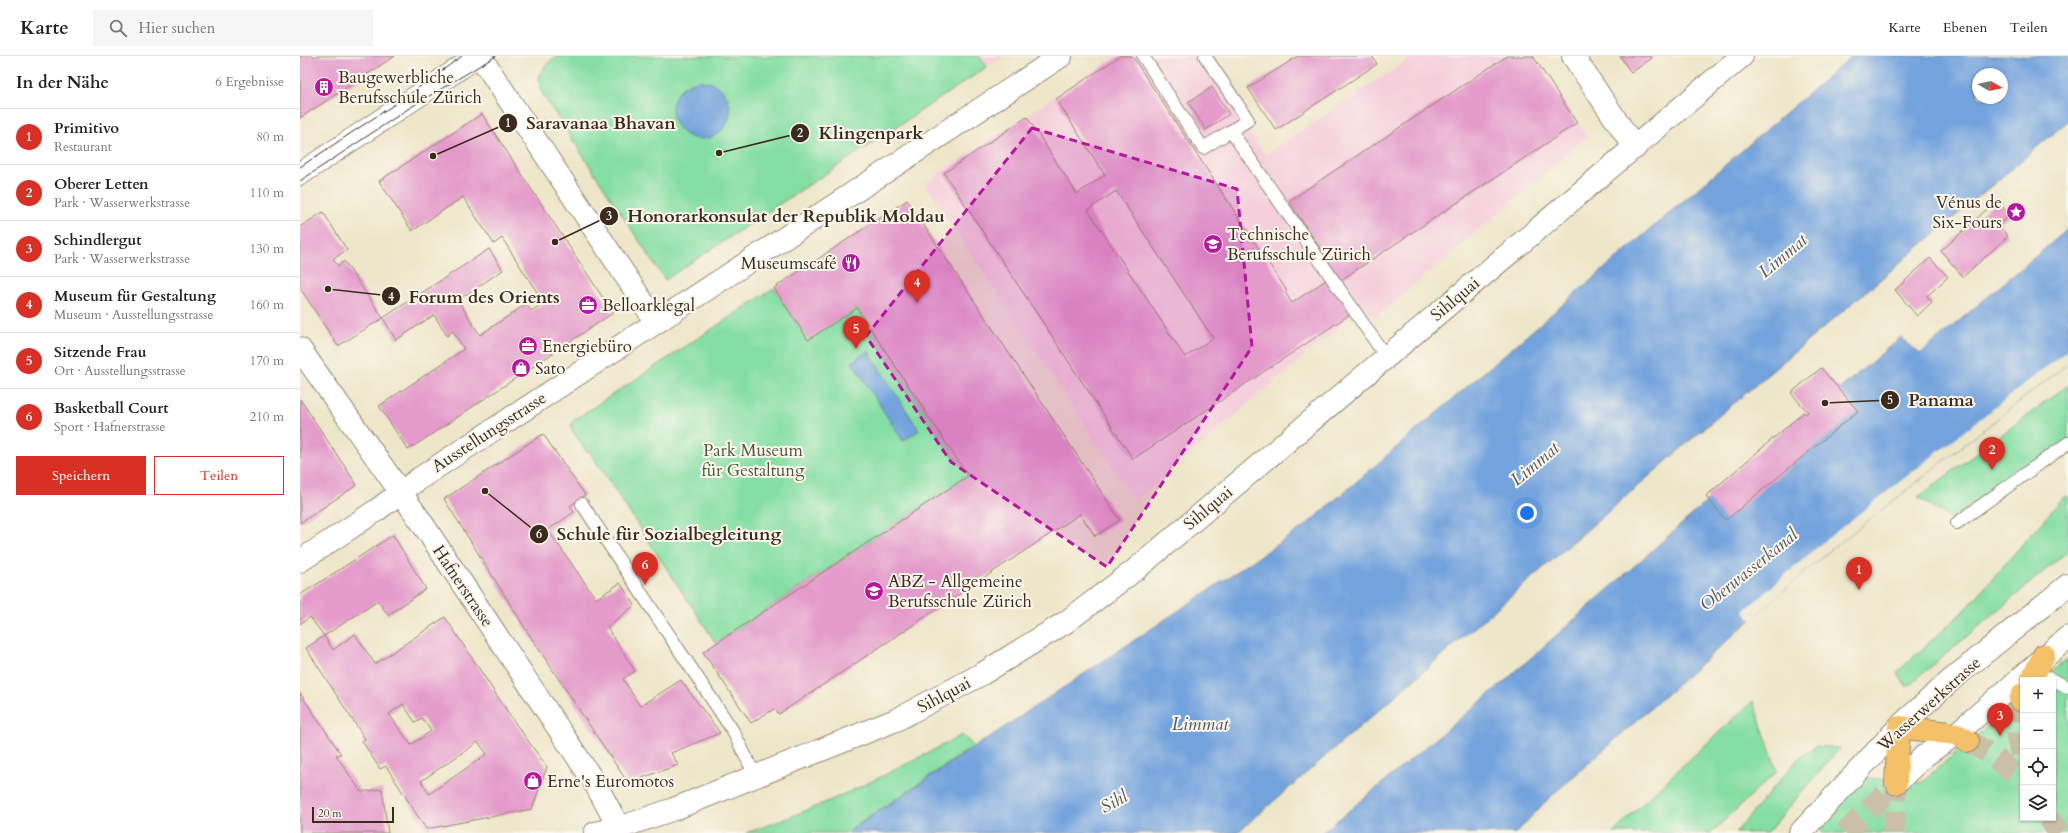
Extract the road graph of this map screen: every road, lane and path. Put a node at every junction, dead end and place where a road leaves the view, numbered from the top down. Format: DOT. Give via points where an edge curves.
graph roads {
  1 [pos="479,56"];
  2 [pos="1061,56"];
  3 [pos="1143,56"];
  4 [pos="1205,56"];
  5 [pos="1573,56"];
  6 [pos="1742,56"];
  7 [pos="1231,131"];
  8 [pos="1635,148"];
  9 [pos="300,174"];
  10 [pos="656,322"];
  11 [pos="300,348"];
  12 [pos="1386,358"];
  13 [pos="2068,443"];
  14 [pos="400,493"];
  15 [pos="582,504"];
  16 [pos="1957,523"];
  17 [pos="300,560"];
  18 [pos="2068,585"];
  19 [pos="2068,637"];
  20 [pos="2037,669"];
  21 [pos="2068,687"];
  22 [pos="1899,727"];
  23 [pos="1962,738"];
  24 [pos="756,777"];
  25 [pos="1896,783"];
  26 [pos="619,828"];
  27 [pos="595,833"];
  28 [pos="1800,833"];
  1 -- 9 [label="street"];
  1 -- 10 [label="street"];
  2 -- 10 [label="street, Ausstellungsstrasse"];
  3 -- 7 [label="lane" via="1203,148"];
  4 -- 7 [label="lane" via="1248,120"];
  5 -- 8 [label="street"];
  6 -- 8 [label="street, Sihlquai"];
  7 -- 12 [label="lane"];
  8 -- 12 [label="street, Sihlquai"];
  10 -- 14 [label="street, Ausstellungsstrasse"];
  11 -- 14 [label="street, Hafnerstrasse"];
  12 -- 24 [label="street, Sihlquai" via="1135,570 1066,622 982,674 896,720"];
  13 -- 16 [label="lane"];
  14 -- 17 [label="street, Ausstellungsstrasse"];
  14 -- 26 [label="street, Hafnerstrasse" via="596,785"];
  15 -- 24 [label="lane" via="733,731"];
  18 -- 22 [label="street, Wasserwerkstrasse" via="1950,681"];
  19 -- 20 [label="street"];
  20 -- 21 [label="lane"];
  20 -- 23 [label="street"];
  22 -- 23 [label="highway"];
  22 -- 25 [label="highway"];
  22 -- 28 [label="street, Wasserwerkstrasse"];
  23 -- 25 [label="street" via="1924,756"];
  24 -- 26 [label="street, Sihlquai"];
  26 -- 27 [label="street, Sihlquai"];
}
